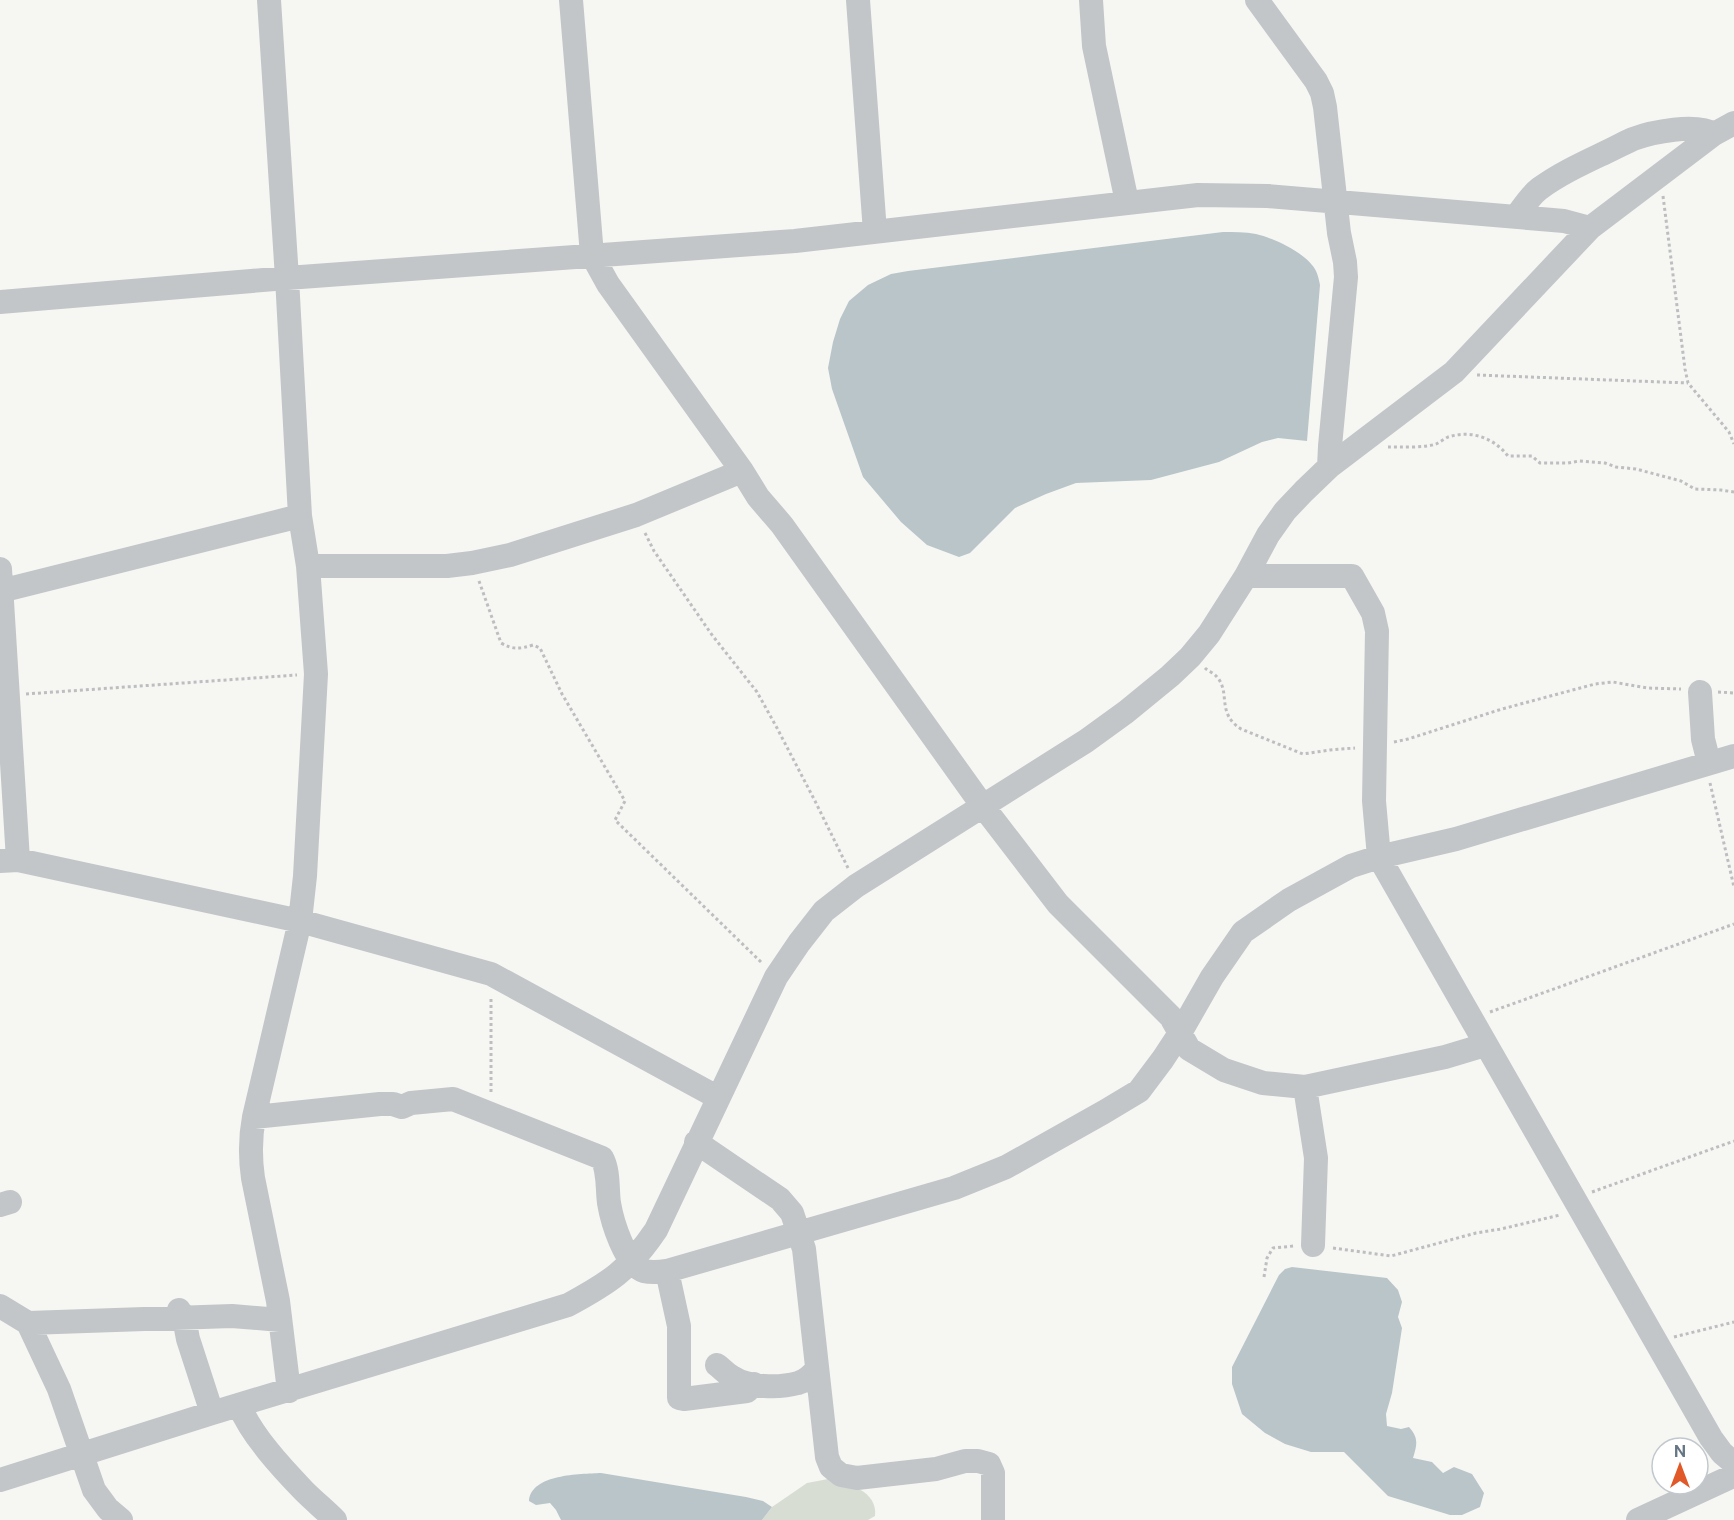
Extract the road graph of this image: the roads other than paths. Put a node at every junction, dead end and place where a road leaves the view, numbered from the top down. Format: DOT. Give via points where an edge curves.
graph roads {
  1 [pos="269,0"];
  2 [pos="571,0"];
  3 [pos="858,0"];
  4 [pos="1091,0"];
  5 [pos="1257,0"];
  6 [pos="1724,128"];
  7 [pos="1127,202"];
  8 [pos="1336,202"];
  9 [pos="1516,217"];
  10 [pos="1590,228"];
  11 [pos="875,232"];
  12 [pos="592,255"];
  13 [pos="287,278"];
  14 [pos="0,302"];
  15 [pos="1329,467"];
  16 [pos="742,471"];
  17 [pos="300,516"];
  18 [pos="308,566"];
  19 [pos="1246,576"];
  20 [pos="1,584"];
  21 [pos="1700,692"];
  22 [pos="1734,756"];
  23 [pos="1707,763"];
  24 [pos="982,806"];
  25 [pos="1379,857"];
  26 [pos="9,860"];
  27 [pos="300,921"];
  28 [pos="1180,1033"];
  29 [pos="1485,1045"];
  30 [pos="1305,1087"];
  31 [pos="717,1097"];
  32 [pos="254,1117"];
  33 [pos="696,1142"];
  34 [pos="799,1233"];
  35 [pos="1313,1245"];
  36 [pos="633,1261"];
  37 [pos="667,1271"];
  38 [pos="0,1306"];
  39 [pos="182,1314"];
  40 [pos="280,1320"];
  41 [pos="28,1323"];
  42 [pos="717,1365"];
  43 [pos="817,1369"];
  44 [pos="754,1384"];
  45 [pos="289,1391"];
  46 [pos="238,1405"];
  47 [pos="212,1413"];
  48 [pos="82,1454"];
  49 [pos="1733,1470"];
  50 [pos="0,1480"];
  51 [pos="1629,1519"];
  52 [pos="121,1520"];
  53 [pos="335,1520"];
  54 [pos="993,1520"];
  1 -- 13 [label="street"];
  2 -- 12 [label="street"];
  3 -- 11 [label="street"];
  4 -- 7 [label="street" via="1095,46"];
  5 -- 8 [label="street" via="1322,93"];
  6 -- 9 [label="street" via="1649,134 1634,139 1566,171 1537,190"];
  6 -- 10 [label="street"];
  7 -- 8 [label="street" via="1232,194"];
  7 -- 11 [label="street"];
  8 -- 9 [label="street"];
  8 -- 15 [label="street" via="1346,277"];
  9 -- 10 [label="street" via="1564,221"];
  10 -- 15 [label="street" via="1454,372"];
  11 -- 12 [label="street"];
  12 -- 13 [label="street"];
  12 -- 16 [label="street" via="608,284"];
  13 -- 14 [label="street"];
  13 -- 17 [label="street"];
  15 -- 19 [label="street" via="1285,512"];
  16 -- 18 [label="street" via="636,515 510,555 447,566"];
  16 -- 24 [label="street"];
  17 -- 18 [label="street"];
  17 -- 20 [label="street"];
  18 -- 27 [label="street" via="316,674"];
  19 -- 24 [label="street" via="1190,657 1086,741"];
  19 -- 25 [label="street" via="1352,576 1373,614 1377,631 1374,801"];
  20 -- 26 [label="street"];
  21 -- 23 [label="street"];
  22 -- 23 [label="street"];
  23 -- 25 [label="street" via="1456,839"];
  24 -- 28 [label="street" via="1058,904 1171,1017"];
  24 -- 31 [label="street" via="856,886 824,911 776,977"];
  25 -- 28 [label="street" via="1351,866 1289,900 1243,932"];
  25 -- 29 [label="street"];
  26 -- 27 [label="street"];
  27 -- 31 [label="street" via="491,974"];
  27 -- 32 [label="street"];
  28 -- 30 [label="street" via="1189,1049 1224,1070 1263,1083"];
  28 -- 34 [label="street" via="1139,1091 1006,1167 954,1188"];
  29 -- 30 [label="street"];
  29 -- 49 [label="street"];
  30 -- 35 [label="street" via="1316,1158"];
  31 -- 33 [label="street"];
  32 -- 36 [label="street" via="380,1104 402,1107 453,1099 602,1158 623,1249"];
  32 -- 40 [label="street" via="250,1158"];
  33 -- 34 [label="street" via="780,1199 792,1213"];
  33 -- 36 [label="street" via="656,1230"];
  34 -- 37 [label="street"];
  34 -- 43 [label="street"];
  36 -- 37 [label="street" via="642,1270"];
  36 -- 45 [label="street" via="614,1278 568,1305"];
  37 -- 44 [label="street" via="679,1326 679,1398 747,1391"];
  38 -- 41 [label="street"];
  39 -- 40 [label="street"];
  39 -- 41 [label="street"];
  39 -- 47 [label="street"];
  40 -- 45 [label="street"];
  41 -- 48 [label="street"];
  42 -- 44 [label="street" via="732,1377"];
  43 -- 44 [label="street" via="799,1383"];
  43 -- 54 [label="street" via="831,1467 841,1475 857,1478 936,1469 965,1461 989,1464 993,1473"];
  45 -- 46 [label="street"];
  46 -- 47 [label="street"];
  46 -- 53 [label="street" via="271,1453"];
  47 -- 48 [label="street"];
  48 -- 50 [label="street"];
  48 -- 52 [label="street" via="94,1490"];
  49 -- 51 [label="street"];
}
